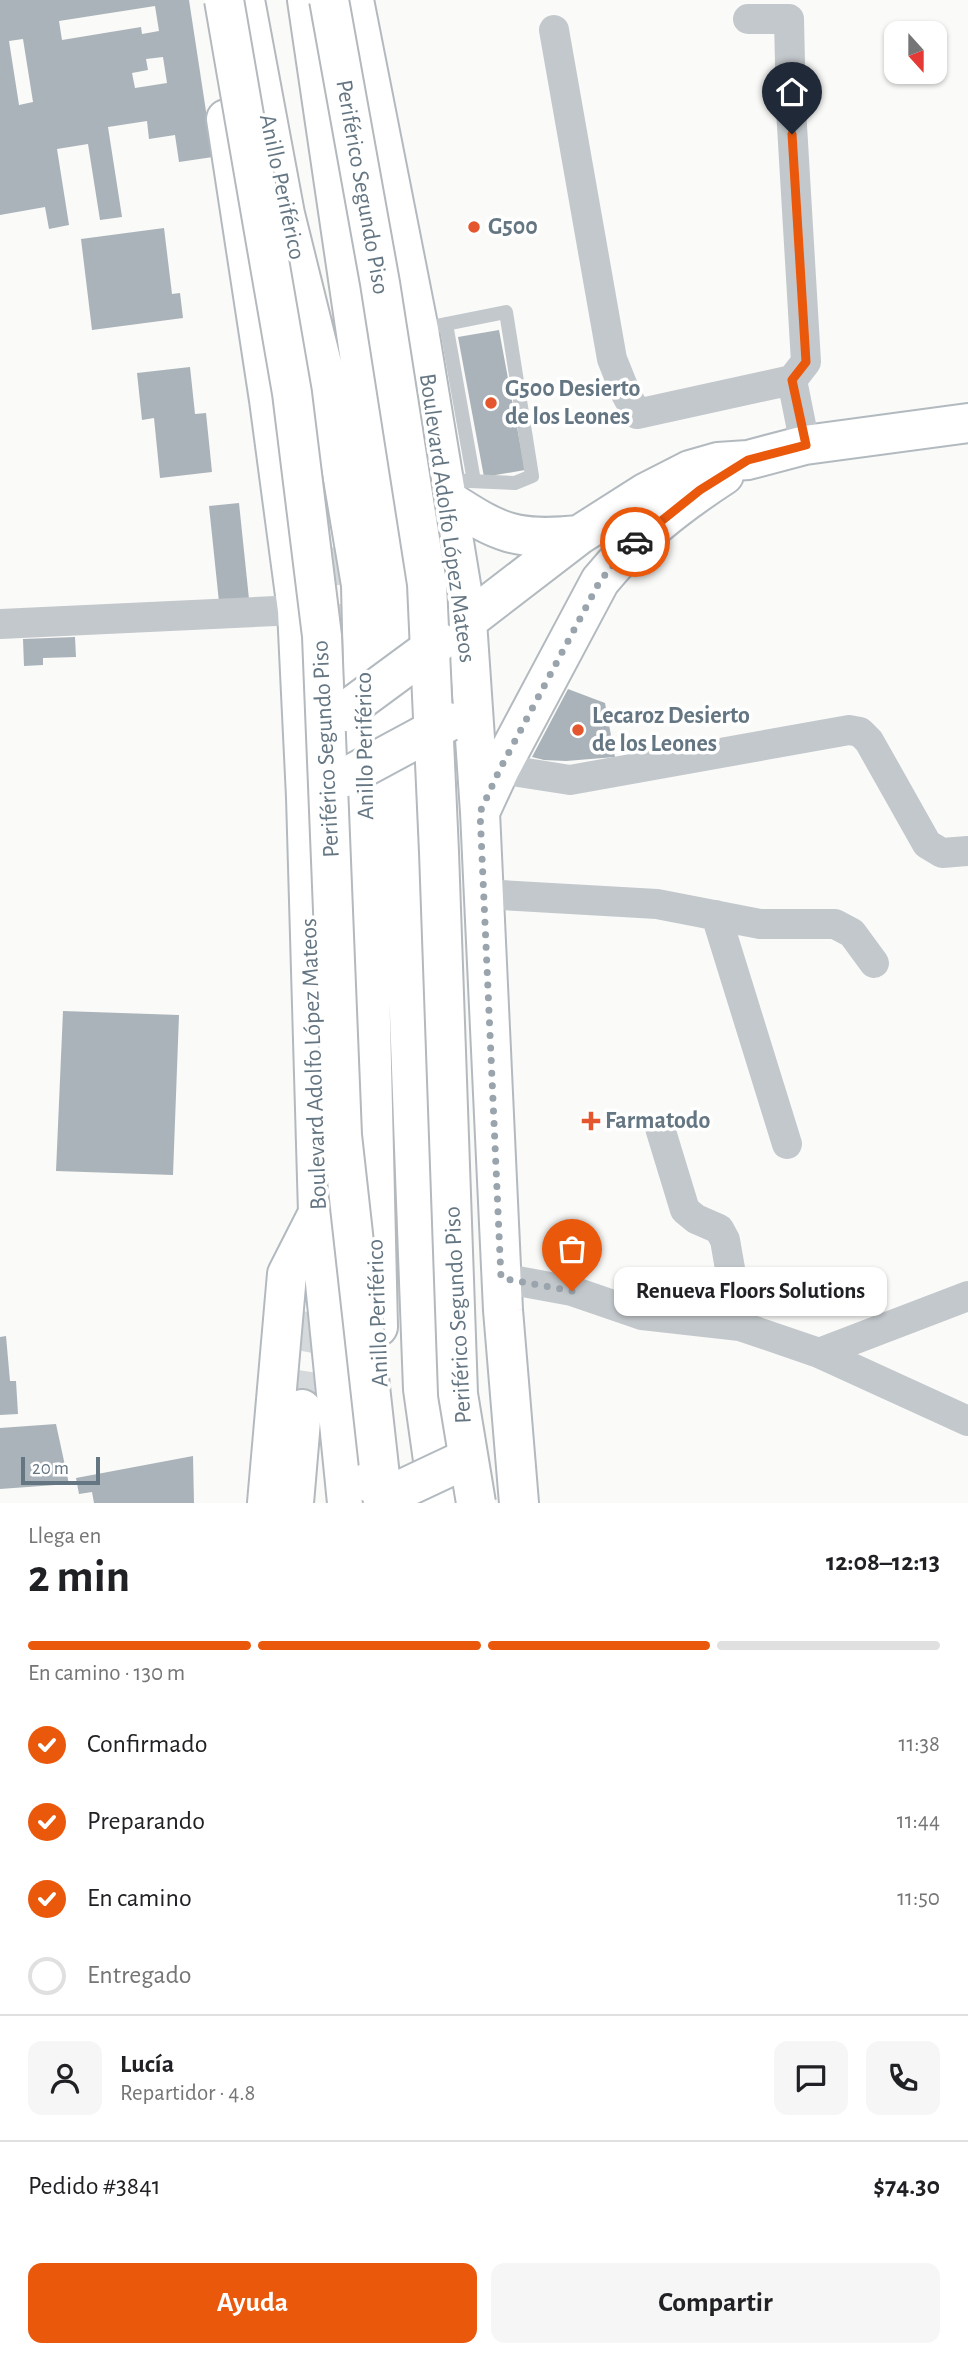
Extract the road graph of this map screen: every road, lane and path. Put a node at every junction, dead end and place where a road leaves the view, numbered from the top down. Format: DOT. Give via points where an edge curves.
graph roads {
  1 [pos="208,0"];
  2 [pos="224,0"];
  3 [pos="245,0"];
  4 [pos="307,0"];
  5 [pos="329,0"];
  6 [pos="354,0"];
  7 [pos="748,19"];
  8 [pos="554,30"];
  9 [pos="285,214"];
  10 [pos="294,280"];
  11 [pos="433,327"];
  12 [pos="792,380"];
  13 [pos="968,423"];
  14 [pos="806,445"];
  15 [pos="748,460"];
  16 [pos="455,487"];
  17 [pos="579,535"];
  18 [pos="297,610"];
  19 [pos="0,624"];
  20 [pos="453,632"];
  21 [pos="460,716"];
  22 [pos="304,740"];
  23 [pos="500,769"];
  24 [pos="306,797"];
  25 [pos="480,812"];
  26 [pos="968,851"];
  27 [pos="483,894"];
  28 [pos="716,915"];
  29 [pos="874,963"];
  30 [pos="660,1128"];
  31 [pos="787,1144"];
  32 [pos="318,1213"];
  33 [pos="501,1278"];
  34 [pos="968,1296"];
  35 [pos="740,1326"];
  36 [pos="819,1353"];
  37 [pos="302,1409"];
  38 [pos="510,1413"];
  39 [pos="968,1422"];
  40 [pos="518,1490"];
  41 [pos="373,1498"];
  42 [pos="267,1503"];
  43 [pos="294,1503"];
  44 [pos="439,1503"];
  45 [pos="476,1503"];
  46 [pos="488,1503"];
  1 -- 18 [label="main road, Boulevard Adolfo López Mateos"];
  2 -- 41 [label="main road, Periférico Segundo Piso, bridge" via="292,393 322,636 342,1135"];
  3 -- 9 [label="main road, Anillo Periférico"];
  4 -- 44 [label="main road, Anillo Periférico" via="393,585 423,1388"];
  5 -- 45 [label="main road, Periférico Segundo Piso, bridge" via="427,584 458,1394"];
  6 -- 11 [label="main road, Boulevard Adolfo López Mateos"];
  7 -- 12 [label="street" via="789,19 806,362"];
  8 -- 12 [label="street" via="612,359 637,414"];
  9 -- 10 [label="main road"];
  9 -- 41 [label="main road, Anillo Periférico" via="327,384 361,585 380,1394"];
  11 -- 16 [label="main road, Boulevard Adolfo López Mateos"];
  11 -- 16 [label="lane" via="506,312 532,476 515,483"];
  12 -- 14 [label="street"];
  13 -- 14 [label="main road"];
  14 -- 15 [label="main road"];
  15 -- 17 [label="main road" via="690,470"];
  15 -- 23 [label="main road" via="655,524 600,581"];
  16 -- 17 [label="main road" via="484,524 516,535"];
  16 -- 20 [label="main road, Boulevard Adolfo López Mateos"];
  17 -- 20 [label="main road"];
  18 -- 19 [label="street"];
  18 -- 22 [label="main road, Boulevard Adolfo López Mateos"];
  20 -- 21 [label="main road, Boulevard Adolfo López Mateos"];
  20 -- 22 [label="main road, bridge"];
  21 -- 24 [label="main road, bridge"];
  21 -- 25 [label="main road, Boulevard Adolfo López Mateos"];
  22 -- 24 [label="main road, Boulevard Adolfo López Mateos"];
  23 -- 25 [label="main road"];
  23 -- 26 [label="street" via="570,780 849,730 860,732 869,741 928,844 942,853"];
  24 -- 32 [label="main road, Boulevard Adolfo López Mateos"];
  25 -- 27 [label="main road, Boulevard Adolfo López Mateos"];
  27 -- 28 [label="street" via="657,904"];
  27 -- 33 [label="main road, Boulevard Adolfo López Mateos"];
  28 -- 29 [label="street" via="761,924 835,924 852,933"];
  28 -- 31 [label="street"];
  30 -- 35 [label="street" via="685,1210 719,1228 725,1240"];
  32 -- 41 [label="main road, Boulevard Adolfo López Mateos" via="340,1440"];
  32 -- 42 [label="main road" via="288,1274"];
  33 -- 35 [label="street" via="572,1291 642,1315"];
  33 -- 38 [label="main road, Boulevard Adolfo López Mateos"];
  34 -- 36 [label="street"];
  35 -- 36 [label="street"];
  36 -- 39 [label="street"];
  37 -- 43 [label="main road"];
  38 -- 40 [label="main road, Boulevard Adolfo López Mateos"];
  38 -- 41 [label="main road, bridge" via="466,1459"];
  40 -- 46 [label="main road"];
}
